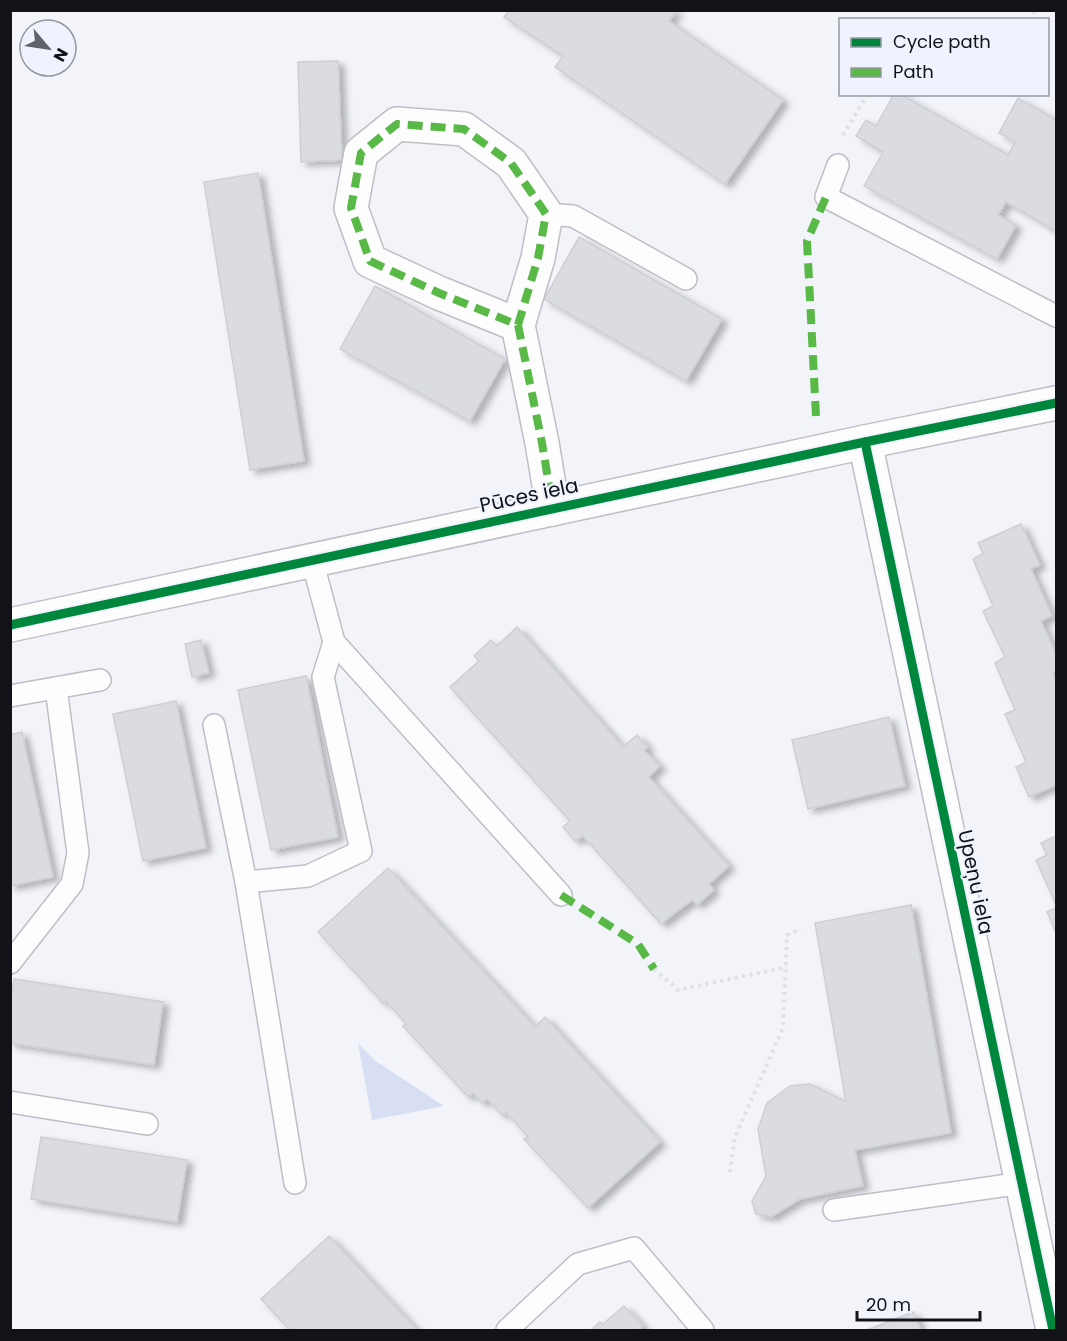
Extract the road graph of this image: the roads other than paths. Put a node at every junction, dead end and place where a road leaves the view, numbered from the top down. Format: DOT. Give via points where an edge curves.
graph roads {
  1 [pos="838,165"];
  2 [pos="546,214"];
  3 [pos="686,279"];
  4 [pos="1056,316"];
  5 [pos="518,325"];
  6 [pos="1056,403"];
  7 [pos="865,442"];
  8 [pos="553,509"];
  9 [pos="312,560"];
  10 [pos="10,625"];
  11 [pos="334,642"];
  12 [pos="100,680"];
  13 [pos="56,688"];
  14 [pos="10,696"];
  15 [pos="214,725"];
  16 [pos="246,882"];
  17 [pos="561,895"];
  18 [pos="10,963"];
  19 [pos="10,1102"];
  20 [pos="147,1124"];
  21 [pos="295,1183"];
  22 [pos="1022,1183"];
  23 [pos="834,1210"];
  24 [pos="507,1330"];
  25 [pos="703,1330"];
  26 [pos="1053,1330"];
  1 -- 4 [label="lane" via="826,197"];
  2 -- 3 [label="lane" via="573,216"];
  2 -- 5 [label="street" via="538,258"];
  2 -- 5 [label="street" via="511,163 464,129 397,124 361,153 351,208 370,261"];
  5 -- 8 [label="street"];
  6 -- 7 [label="street, Pūces iela"];
  7 -- 8 [label="street, Pūces iela"];
  7 -- 22 [label="street, Upeņu iela"];
  8 -- 9 [label="street, Pūces iela"];
  9 -- 10 [label="street, Pūces iela"];
  9 -- 11 [label="lane"];
  11 -- 16 [label="lane" via="323,677 361,851 308,876"];
  11 -- 17 [label="lane"];
  12 -- 13 [label="lane"];
  13 -- 14 [label="lane"];
  13 -- 18 [label="lane" via="78,853 72,884"];
  15 -- 16 [label="lane"];
  16 -- 21 [label="lane"];
  19 -- 20 [label="lane"];
  22 -- 23 [label="lane"];
  22 -- 26 [label="street, Upeņu iela"];
  24 -- 25 [label="lane" via="578,1264 634,1248"];
}
